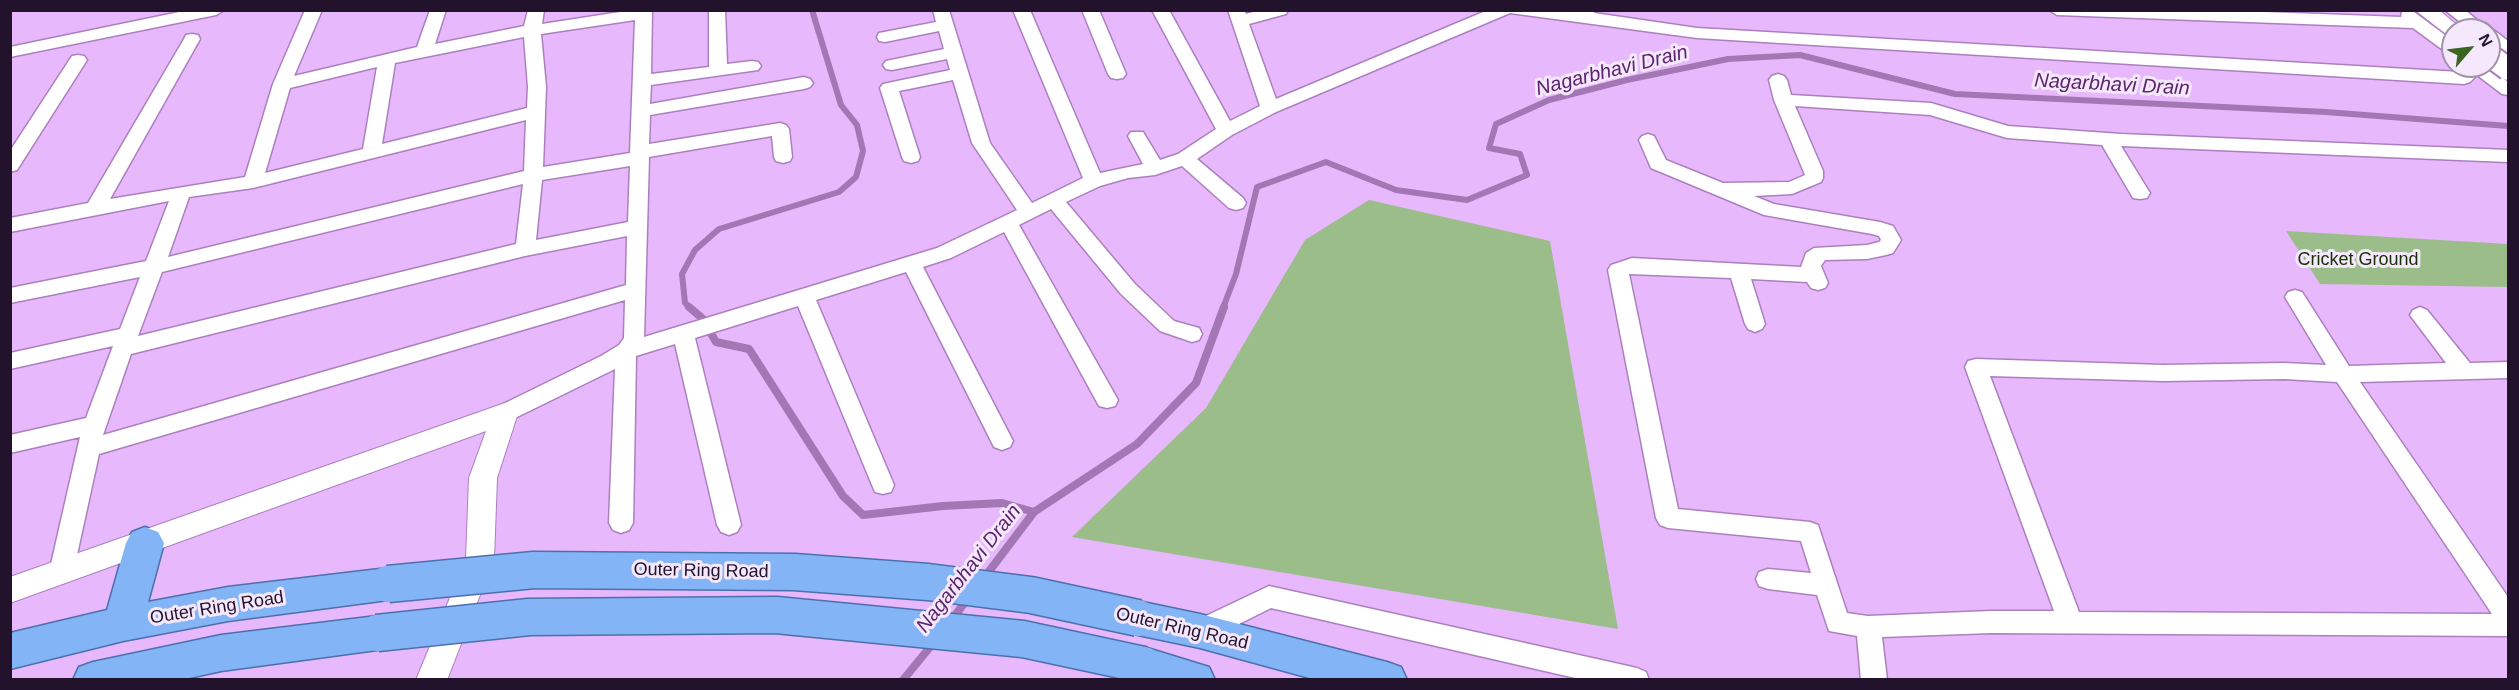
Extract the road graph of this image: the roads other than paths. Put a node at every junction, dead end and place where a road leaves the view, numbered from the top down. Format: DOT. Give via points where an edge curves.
graph roads {
  1 [pos="216,10"];
  2 [pos="314,10"];
  3 [pos="438,10"];
  4 [pos="536,10"];
  5 [pos="717,10"];
  6 [pos="1021,10"];
  7 [pos="1090,10"];
  8 [pos="1161,10"];
  9 [pos="1280,10"];
  10 [pos="1504,10"];
  11 [pos="1517,10"];
  12 [pos="2057,10"];
  13 [pos="2400,10"];
  14 [pos="644,12"];
  15 [pos="1583,13"];
  16 [pos="1239,16"];
  17 [pos="2422,17"];
  18 [pos="943,18"];
  19 [pos="2441,25"];
  20 [pos="532,30"];
  21 [pos="2441,37"];
  22 [pos="885,38"];
  23 [pos="192,39"];
  24 [pos="424,51"];
  25 [pos="10,52"];
  26 [pos="954,52"];
  27 [pos="387,59"];
  28 [pos="78,60"];
  29 [pos="892,65"];
  30 [pos="752,66"];
  31 [pos="718,71"];
  32 [pos="960,74"];
  33 [pos="1117,74"];
  34 [pos="2441,77"];
  35 [pos="2492,78"];
  36 [pos="1778,80"];
  37 [pos="642,81"];
  38 [pos="804,83"];
  39 [pos="282,84"];
  40 [pos="2508,90"];
  41 [pos="1783,100"];
  42 [pos="1270,108"];
  43 [pos="641,111"];
  44 [pos="536,112"];
  45 [pos="1226,131"];
  46 [pos="1137,136"];
  47 [pos="2108,139"];
  48 [pos="1648,140"];
  49 [pos="371,154"];
  50 [pos="639,155"];
  51 [pos="783,156"];
  52 [pos="2508,156"];
  53 [pos="911,157"];
  54 [pos="1185,158"];
  55 [pos="10,166"];
  56 [pos="1155,169"];
  57 [pos="533,175"];
  58 [pos="1094,181"];
  59 [pos="253,182"];
  60 [pos="1721,190"];
  61 [pos="182,192"];
  62 [pos="2140,193"];
  63 [pos="1054,200"];
  64 [pos="1236,203"];
  65 [pos="95,208"];
  66 [pos="1029,212"];
  67 [pos="1008,223"];
  68 [pos="10,225"];
  69 [pos="637,227"];
  70 [pos="525,249"];
  71 [pos="912,263"];
  72 [pos="154,267"];
  73 [pos="1739,271"];
  74 [pos="635,290"];
  75 [pos="10,296"];
  76 [pos="804,296"];
  77 [pos="2295,297"];
  78 [pos="2420,315"];
  79 [pos="1755,324"];
  80 [pos="685,332"];
  81 [pos="1192,334"];
  82 [pos="126,342"];
  83 [pos="627,351"];
  84 [pos="10,361"];
  85 [pos="2508,370"];
  86 [pos="2463,371"];
  87 [pos="2343,374"];
  88 [pos="1107,400"];
  89 [pos="505,413"];
  90 [pos="94,425"];
  91 [pos="1002,441"];
  92 [pos="10,444"];
  93 [pos="89,448"];
  94 [pos="884,484"];
  95 [pos="621,523"];
  96 [pos="729,525"];
  97 [pos="146,543"];
  98 [pos="61,573"];
  99 [pos="1768,579"];
  100 [pos="1826,585"];
  101 [pos="10,590"];
  102 [pos="2508,616"];
  103 [pos="2071,623"];
  104 [pos="123,624"];
  105 [pos="2508,625"];
  106 [pos="1868,627"];
  107 [pos="1200,631"];
  108 [pos="10,651"];
  109 [pos="93,680"];
  110 [pos="431,680"];
  111 [pos="1195,680"];
  112 [pos="1387,680"];
  113 [pos="1637,680"];
  114 [pos="1874,680"];
  1 -- 25 [label="street"];
  2 -- 39 [label="street"];
  3 -- 24 [label="street"];
  4 -- 20 [label="street"];
  5 -- 31 [label="street"];
  6 -- 58 [label="street"];
  7 -- 33 [label="street"];
  8 -- 45 [label="street"];
  9 -- 16 [label="street"];
  10 -- 42 [label="street"];
  11 -- 15 [label="street"];
  12 -- 17 [label="street"];
  13 -- 17 [label="street"];
  14 -- 20 [label="street"];
  14 -- 37 [label="street"];
  15 -- 34 [label="street" via="1697,33"];
  16 -- 42 [label="street"];
  17 -- 19 [label="street"];
  17 -- 21 [label="street"];
  18 -- 22 [label="street"];
  18 -- 26 [label="street"];
  20 -- 24 [label="street"];
  20 -- 44 [label="street"];
  23 -- 65 [label="street"];
  24 -- 27 [label="street"];
  26 -- 29 [label="street"];
  26 -- 32 [label="street"];
  27 -- 39 [label="street"];
  27 -- 49 [label="street"];
  28 -- 55 [label="street"];
  30 -- 31 [label="street"];
  31 -- 37 [label="street"];
  32 -- 53 [label="street" via="888,88"];
  32 -- 66 [label="street" via="981,143"];
  35 -- 40 [label="street"];
  36 -- 41 [label="street"];
  37 -- 43 [label="street"];
  38 -- 43 [label="street"];
  39 -- 59 [label="street"];
  41 -- 47 [label="street" via="1931,109 2007,132"];
  41 -- 60 [label="street" via="1814,178 1792,188"];
  42 -- 45 [label="street"];
  43 -- 50 [label="street"];
  44 -- 49 [label="street"];
  44 -- 57 [label="street"];
  45 -- 54 [label="street"];
  46 -- 56 [label="street"];
  47 -- 52 [label="street"];
  47 -- 62 [label="street"];
  48 -- 60 [label="street" via="1658,164"];
  49 -- 59 [label="street"];
  50 -- 51 [label="street" via="780,129"];
  50 -- 57 [label="street"];
  50 -- 69 [label="street"];
  54 -- 56 [label="street"];
  54 -- 64 [label="street"];
  56 -- 58 [label="street"];
  57 -- 70 [label="street"];
  57 -- 72 [label="street"];
  58 -- 63 [label="street"];
  59 -- 61 [label="street"];
  60 -- 73 [label="street" via="1771,210 1873,227 1886,231 1891,240 1886,248 1867,252 1821,253 1813,258 1811,266 1816,279"];
  61 -- 65 [label="street"];
  61 -- 72 [label="street"];
  63 -- 66 [label="street"];
  63 -- 81 [label="street" via="1128,289 1167,326"];
  65 -- 68 [label="street"];
  66 -- 67 [label="street"];
  67 -- 71 [label="street" via="944,253"];
  67 -- 88 [label="street"];
  69 -- 70 [label="street"];
  69 -- 74 [label="street"];
  70 -- 82 [label="street"];
  71 -- 76 [label="street"];
  71 -- 91 [label="street"];
  72 -- 75 [label="street"];
  72 -- 82 [label="street"];
  73 -- 79 [label="street"];
  73 -- 100 [label="street" via="1632,265 1618,270 1668,518 1810,532"];
  74 -- 83 [label="street" via="634,339"];
  74 -- 93 [label="street"];
  76 -- 80 [label="street"];
  76 -- 94 [label="street"];
  77 -- 87 [label="street"];
  78 -- 86 [label="street"];
  80 -- 83 [label="street"];
  80 -- 96 [label="street"];
  82 -- 84 [label="street"];
  82 -- 90 [label="street"];
  83 -- 89 [label="street"];
  83 -- 95 [label="street"];
  85 -- 86 [label="street"];
  86 -- 87 [label="street"];
  87 -- 102 [label="street"];
  87 -- 103 [label="street" via="1976,367"];
  89 -- 97 [label="street"];
  89 -- 110 [label="street" via="483,478 480,559"];
  90 -- 92 [label="street"];
  90 -- 93 [label="street"];
  93 -- 98 [label="street"];
  97 -- 98 [label="street"];
  97 -- 104 [label="highway"];
  98 -- 101 [label="street"];
  99 -- 100 [label="street"];
  100 -- 106 [label="street" via="1838,623"];
  103 -- 105 [label="street"];
  103 -- 106 [label="street"];
  104 -- 107 [label="highway, Outer Ring Road, bridge" via="228,604 534,570 794,572 928,582 1031,595"];
  104 -- 108 [label="highway, Outer Ring Road"];
  106 -- 114 [label="street"];
  107 -- 112 [label="highway, Outer Ring Road"];
  107 -- 113 [label="street" via="1269,597"];
  109 -- 111 [label="highway, bridge" via="221,653 529,617 776,615 1023,639"];
}
